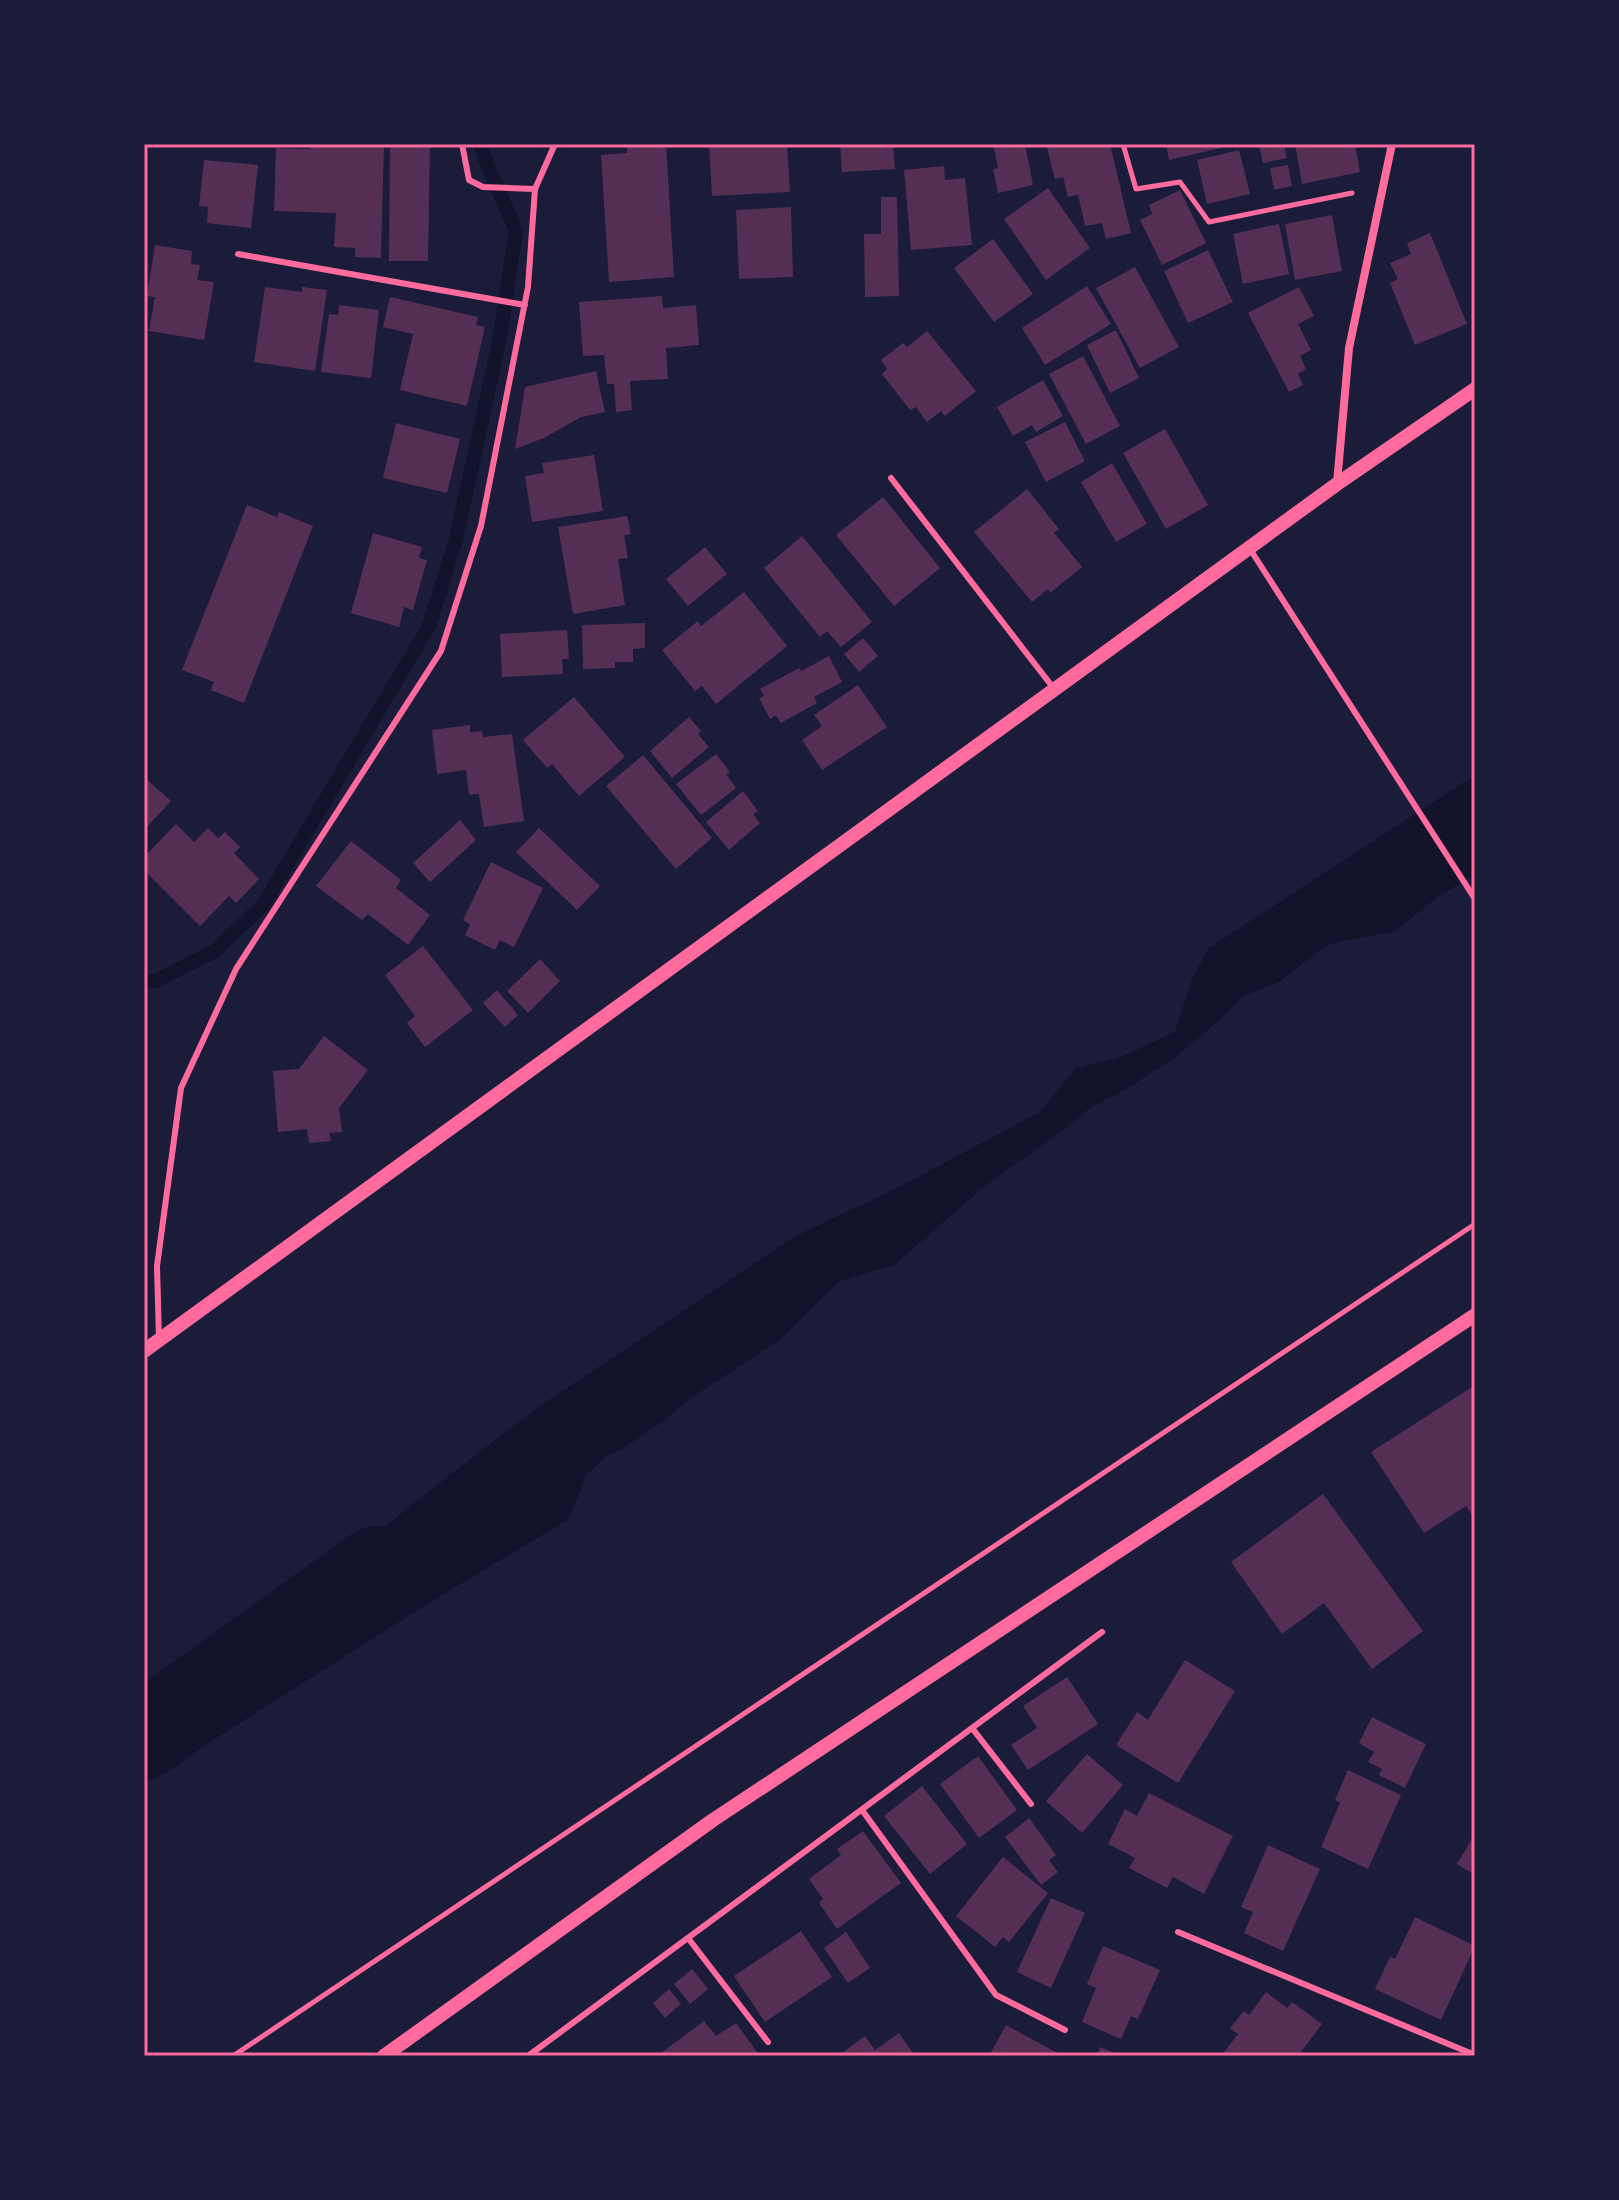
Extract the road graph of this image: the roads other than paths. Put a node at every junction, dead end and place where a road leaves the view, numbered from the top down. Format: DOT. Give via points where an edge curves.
graph roads {
  1 [pos="462,144"];
  2 [pos="555,144"];
  3 [pos="1392,144"];
  4 [pos="535,189"];
  5 [pos="238,254"];
  6 [pos="521,305"];
  7 [pos="1475,389"];
  8 [pos="891,478"];
  9 [pos="1337,484"];
  10 [pos="1250,549"];
  11 [pos="1055,690"];
  12 [pos="1475,899"];
  13 [pos="1475,1315"];
  14 [pos="159,1339"];
  15 [pos="144,1351"];
  16 [pos="1102,1632"];
  17 [pos="972,1728"];
  18 [pos="1031,1804"];
  19 [pos="862,1810"];
  20 [pos="1178,1932"];
  21 [pos="688,1938"];
  22 [pos="1065,2030"];
  23 [pos="768,2042"];
  24 [pos="1475,2055"];
  25 [pos="384,2056"];
  26 [pos="528,2056"];
  1 -- 4 [label="lane" via="469,180 483,187"];
  2 -- 4 [label="lane"];
  3 -- 9 [label="street" via="1349,348"];
  4 -- 6 [label="lane"];
  5 -- 6 [label="lane"];
  6 -- 14 [label="lane" via="481,526 441,651 236,969 181,1088 157,1266"];
  7 -- 9 [label="street"];
  8 -- 11 [label="lane"];
  9 -- 10 [label="street"];
  10 -- 11 [label="street"];
  10 -- 12 [label="lane"];
  11 -- 14 [label="street"];
  13 -- 25 [label="street" via="713,1820"];
  14 -- 15 [label="street"];
  16 -- 17 [label="lane"];
  17 -- 18 [label="lane"];
  17 -- 19 [label="lane"];
  19 -- 21 [label="lane"];
  19 -- 22 [label="lane" via="996,1995"];
  20 -- 24 [label="lane"];
  21 -- 23 [label="lane"];
  21 -- 26 [label="lane"];
}
